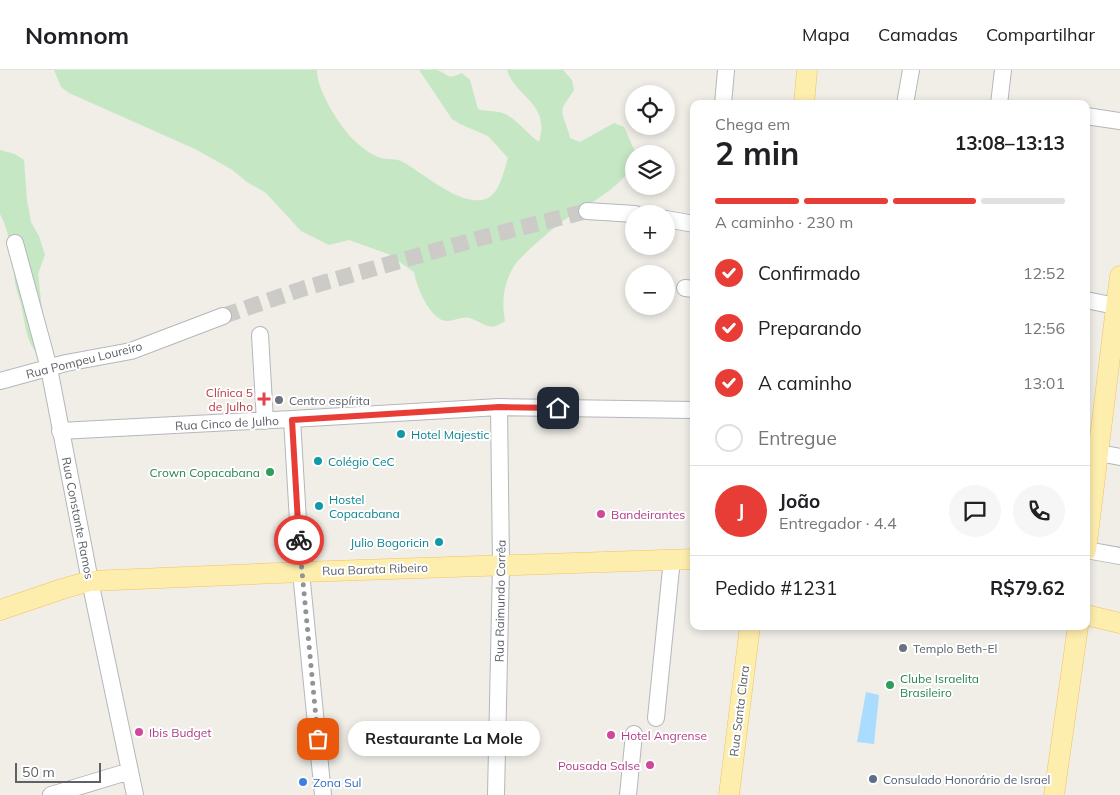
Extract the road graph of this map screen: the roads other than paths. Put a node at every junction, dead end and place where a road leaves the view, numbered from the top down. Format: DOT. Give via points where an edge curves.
graph roads {
  1 [pos="726,70"];
  2 [pos="807,70"];
  3 [pos="911,70"];
  4 [pos="1002,70"];
  5 [pos="723,100"];
  6 [pos="804,100"];
  7 [pos="906,100"];
  8 [pos="1003,100"];
  9 [pos="1090,117"];
  10 [pos="1120,121"];
  11 [pos="587,212"];
  12 [pos="625,213"];
  13 [pos="675,221"];
  14 [pos="690,223"];
  15 [pos="14,243"];
  16 [pos="1120,276"];
  17 [pos="1090,301"];
  18 [pos="1118,307"];
  19 [pos="223,316"];
  20 [pos="260,335"];
  21 [pos="49,368"];
  22 [pos="0,381"];
  23 [pos="499,407"];
  24 [pos="690,410"];
  25 [pos="292,420"];
  26 [pos="265,421"];
  27 [pos="60,430"];
  28 [pos="1099,453"];
  29 [pos="1120,457"];
  30 [pos="1090,520"];
  31 [pos="1090,551"];
  32 [pos="1120,556"];
  33 [pos="672,559"];
  34 [pos="690,559"];
  35 [pos="501,565"];
  36 [pos="301,572"];
  37 [pos="90,581"];
  38 [pos="1,606"];
  39 [pos="1090,616"];
  40 [pos="1120,623"];
  41 [pos="750,630"];
  42 [pos="1077,630"];
  43 [pos="656,718"];
  44 [pos="634,734"];
  45 [pos="130,771"];
  46 [pos="51,795"];
  47 [pos="135,795"];
  48 [pos="323,795"];
  49 [pos="496,795"];
  50 [pos="628,795"];
  51 [pos="729,795"];
  52 [pos="1054,795"];
  1 -- 5 [label="street"];
  2 -- 6 [label="main road"];
  3 -- 7 [label="street"];
  4 -- 8 [label="street"];
  9 -- 10 [label="street"];
  11 -- 12 [label="street"];
  13 -- 14 [label="street"];
  15 -- 21 [label="street, Rua Constante Ramos"];
  16 -- 18 [label="main road"];
  17 -- 18 [label="street"];
  18 -- 28 [label="main road"];
  19 -- 21 [label="street, Rua Pompeu Loureiro" via="132,351"];
  20 -- 26 [label="street"];
  21 -- 22 [label="street, Rua Pompeu Loureiro"];
  21 -- 27 [label="street, Rua Constante Ramos"];
  23 -- 24 [label="street, Rua Cinco de Julho"];
  23 -- 25 [label="street, Rua Cinco de Julho"];
  23 -- 35 [label="street, Rua Raimundo Corrêa"];
  25 -- 26 [label="street, Rua Cinco de Julho"];
  25 -- 36 [label="street"];
  26 -- 27 [label="street, Rua Cinco de Julho"];
  27 -- 37 [label="street, Rua Constante Ramos"];
  28 -- 29 [label="street"];
  28 -- 30 [label="main road"];
  31 -- 32 [label="street"];
  33 -- 34 [label="main road, Rua Barata Ribeiro"];
  33 -- 35 [label="main road, Rua Barata Ribeiro"];
  33 -- 43 [label="street"];
  35 -- 36 [label="main road, Rua Barata Ribeiro"];
  35 -- 49 [label="street, Rua Raimundo Corrêa"];
  36 -- 37 [label="main road, Rua Barata Ribeiro"];
  36 -- 48 [label="street"];
  37 -- 38 [label="main road, Rua Barata Ribeiro"];
  37 -- 45 [label="street, Rua Constante Ramos"];
  39 -- 40 [label="main road"];
  41 -- 51 [label="main road, Rua Santa Clara"];
  42 -- 52 [label="main road"];
  44 -- 50 [label="street"];
  45 -- 46 [label="street"];
  45 -- 47 [label="street, Rua Constante Ramos"];
}
